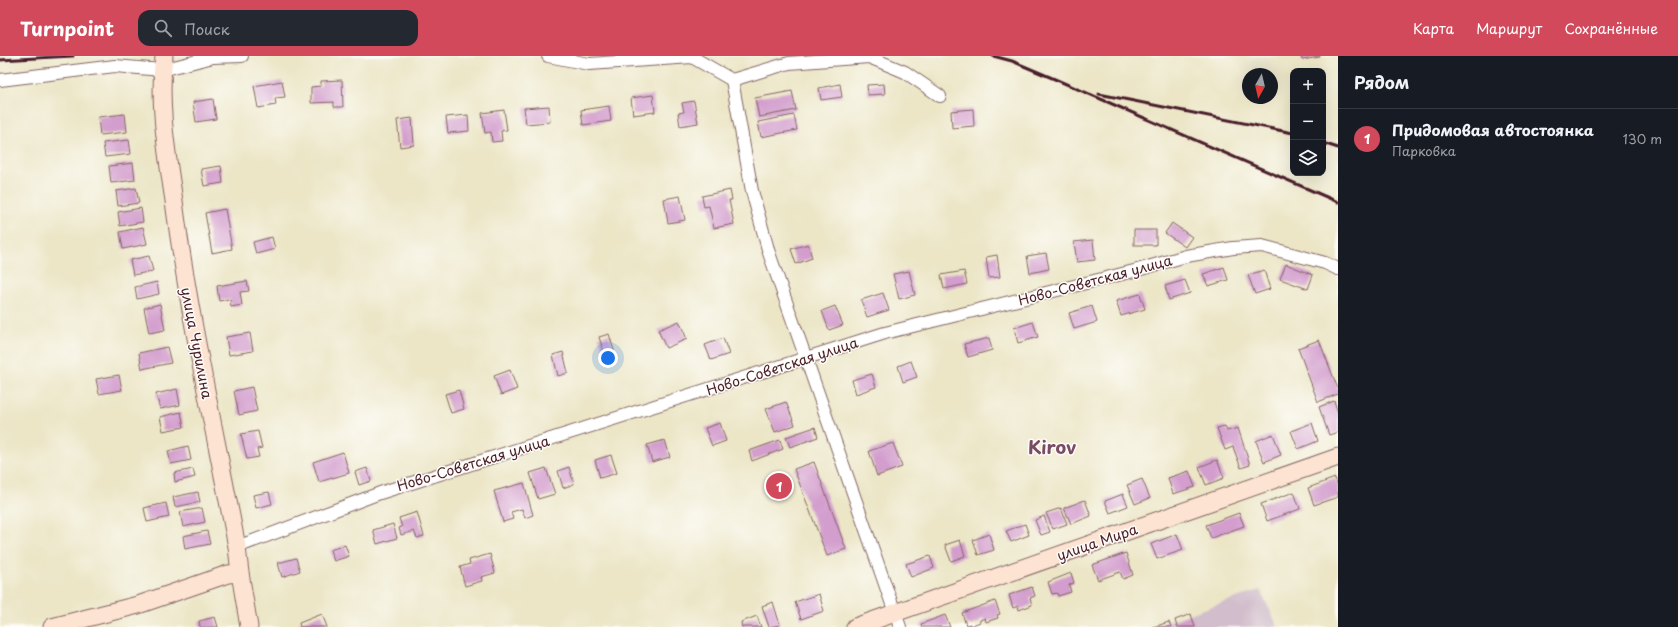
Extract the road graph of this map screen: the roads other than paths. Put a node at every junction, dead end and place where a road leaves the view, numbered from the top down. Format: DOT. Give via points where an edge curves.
graph roads {
  1 [pos="242,56"];
  2 [pos="548,56"];
  3 [pos="163,63"];
  4 [pos="0,80"];
  5 [pos="732,80"];
  6 [pos="940,96"];
  7 [pos="1338,269"];
  8 [pos="807,358"];
  9 [pos="1338,457"];
  10 [pos="237,547"];
  11 [pos="240,573"];
  12 [pos="898,620"];
  13 [pos="52,627"];
  14 [pos="250,627"];
  15 [pos="855,627"];
  1 -- 3 [label="street"];
  2 -- 5 [label="street" via="589,64 692,57"];
  3 -- 4 [label="street"];
  3 -- 10 [label="street, улица Чурилина" via="164,121 182,263"];
  5 -- 6 [label="street" via="789,63 868,57 905,72"];
  5 -- 8 [label="street" via="752,191 769,253"];
  7 -- 8 [label="street, Ново-Советская улица" via="1262,246 1233,248 1186,256 885,333"];
  8 -- 10 [label="street, Ново-Советская улица" via="380,493"];
  8 -- 12 [label="street"];
  9 -- 12 [label="street, улица Мира"];
  10 -- 11 [label="street, улица Чурилина"];
  11 -- 13 [label="street" via="228,574 138,604"];
  11 -- 14 [label="street, улица Чурилина"];
  12 -- 15 [label="street, улица Мира"];
}
